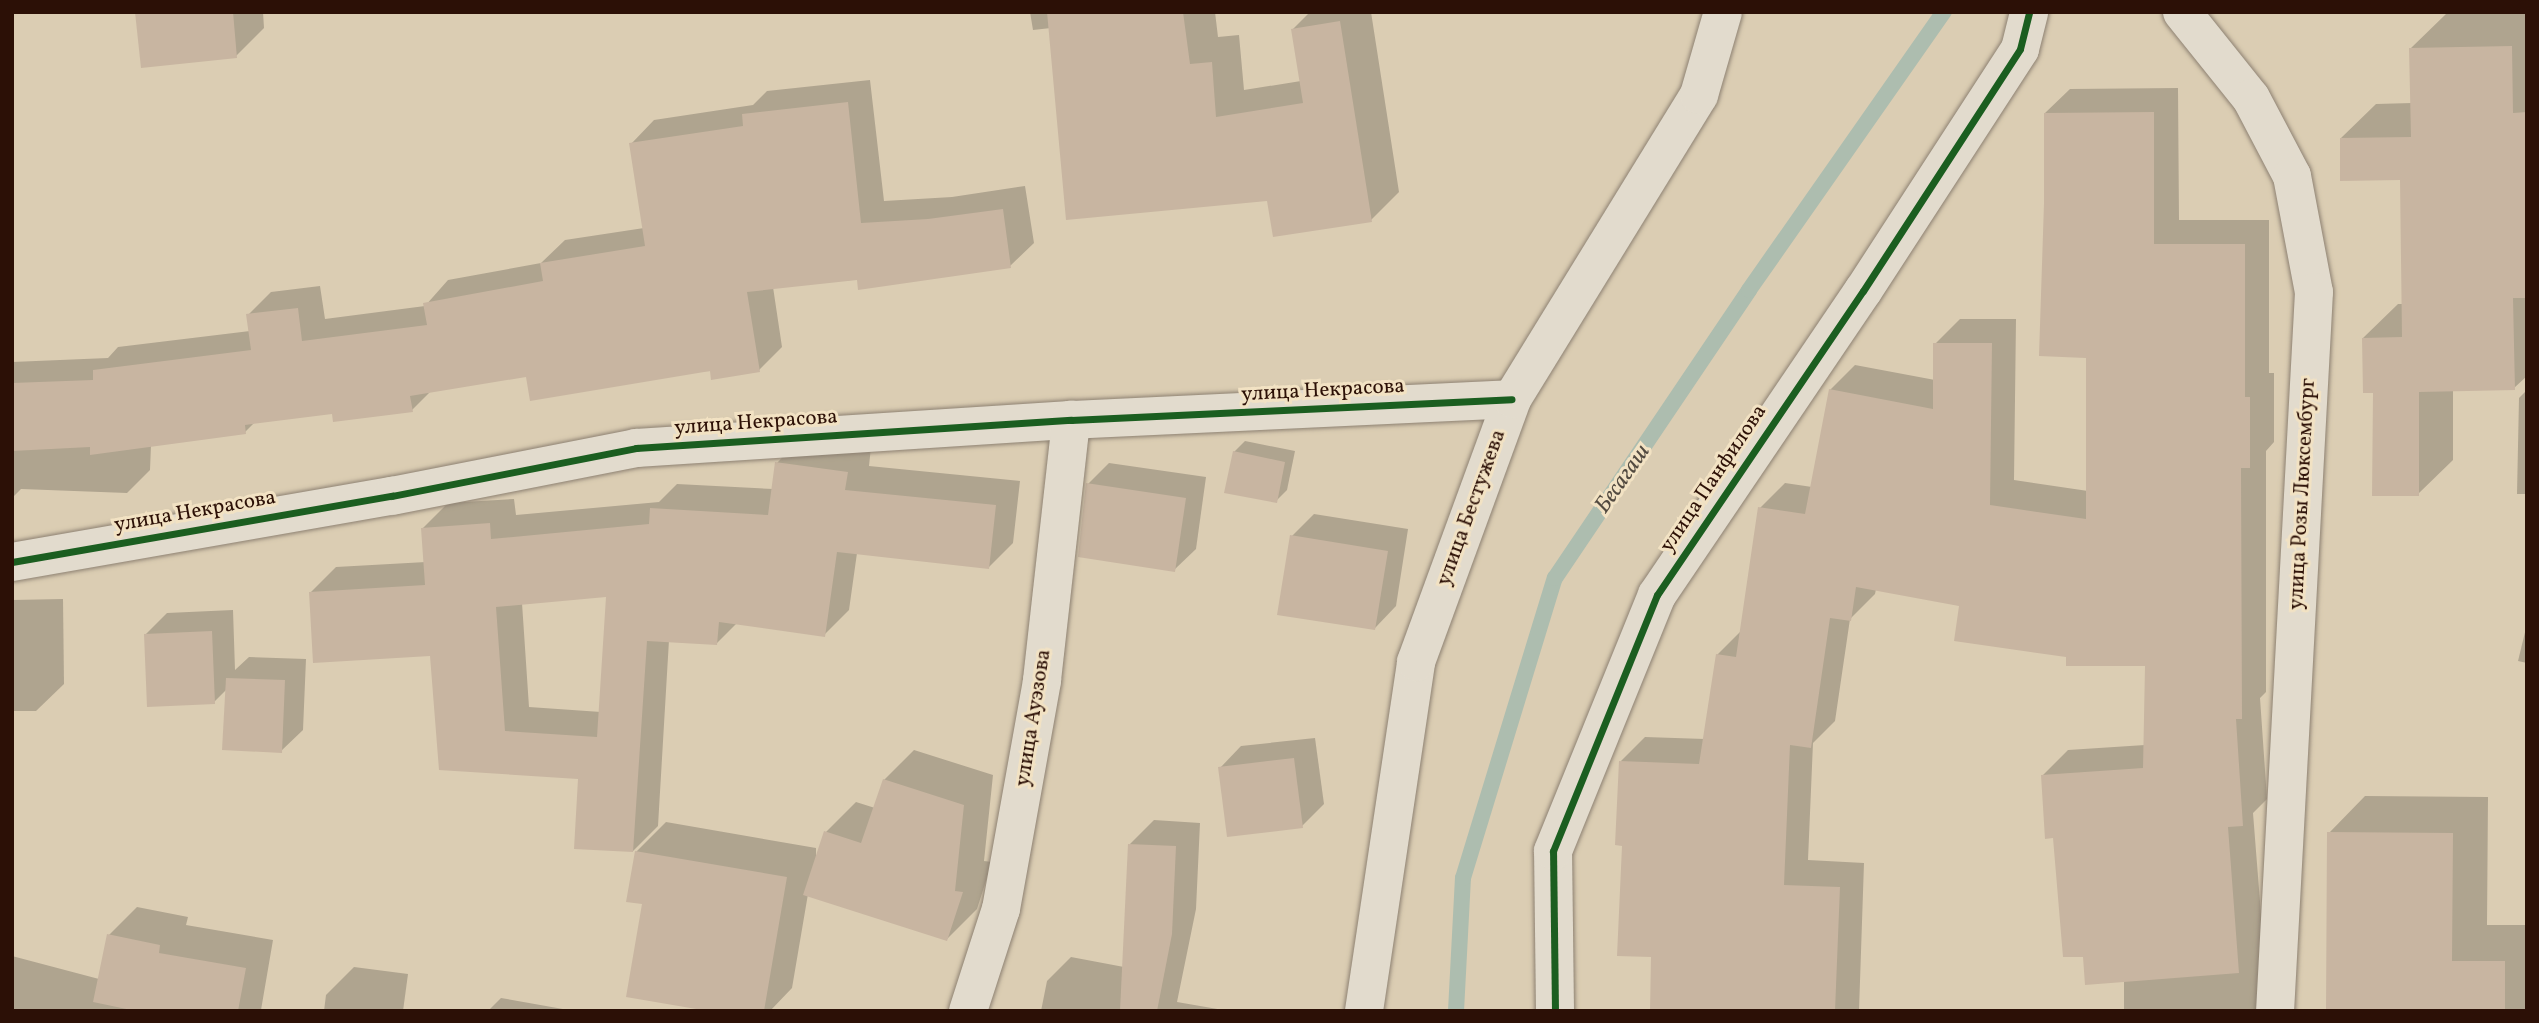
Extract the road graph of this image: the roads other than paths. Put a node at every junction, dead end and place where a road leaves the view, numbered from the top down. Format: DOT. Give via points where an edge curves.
graph roads {
  1 [pos="1723,12"];
  2 [pos="2029,12"];
  3 [pos="2182,12"];
  4 [pos="1512,399"];
  5 [pos="1071,420"];
  6 [pos="12,562"];
  7 [pos="968,1011"];
  8 [pos="1364,1011"];
  9 [pos="1555,1011"];
  10 [pos="2275,1011"];
  1 -- 4 [label="street, улица Бестужева" via="1699,95"];
  2 -- 9 [label="street, улица Панфилова" via="2020,49 1657,595 1553,851"];
  3 -- 10 [label="street, улица Розы Люксембург" via="2251,98 2292,176 2314,292"];
  4 -- 5 [label="street, улица Некрасова"];
  4 -- 8 [label="street, улица Бестужева" via="1416,662"];
  5 -- 6 [label="street, улица Некрасова" via="636,448"];
  5 -- 7 [label="street, улица Ауэзова" via="1040,693 1001,909"];
}
